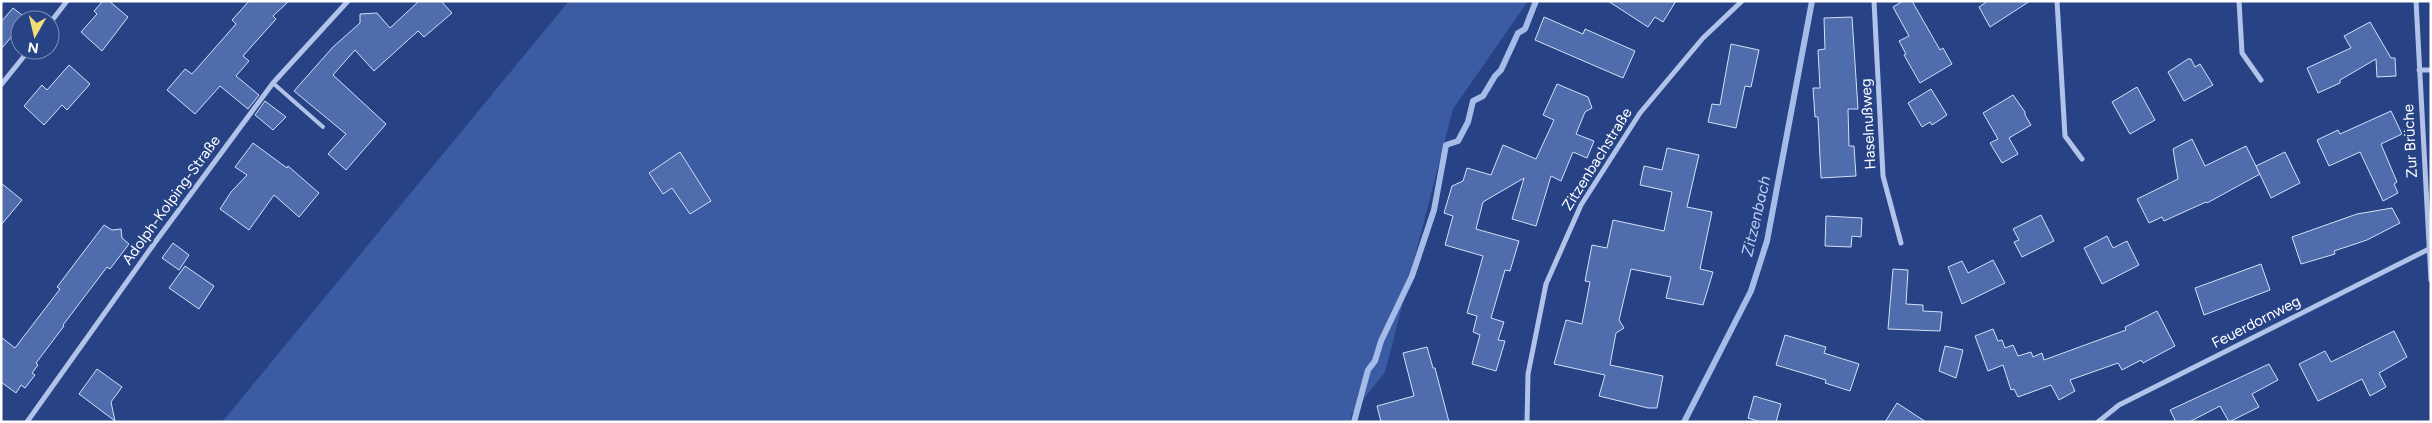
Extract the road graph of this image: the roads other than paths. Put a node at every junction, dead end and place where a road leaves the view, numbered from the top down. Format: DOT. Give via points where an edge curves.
graph roads {
  1 [pos="348,1"];
  2 [pos="1742,1"];
  3 [pos="1874,1"];
  4 [pos="2057,1"];
  5 [pos="2239,1"];
  6 [pos="2416,1"];
  7 [pos="21,60"];
  8 [pos="2419,70"];
  9 [pos="2431,70"];
  10 [pos="2260,80"];
  11 [pos="272,83"];
  12 [pos="1,85"];
  13 [pos="323,127"];
  14 [pos="2082,159"];
  15 [pos="1901,243"];
  16 [pos="2429,249"];
  17 [pos="2431,280"];
  18 [pos="27,422"];
  19 [pos="1527,422"];
  20 [pos="2098,422"];
  1 -- 11 [label="street, Adolph-Kolping-Straße"];
  2 -- 19 [label="street, Zitzenbachstraße" via="1703,38 1640,113 1581,204 1546,284 1528,374"];
  3 -- 15 [label="street, Haselnußweg" via="1883,176"];
  4 -- 14 [label="street" via="2065,136"];
  5 -- 10 [label="street" via="2242,53"];
  6 -- 8 [label="street, Zur Brüche"];
  7 -- 12 [label="street"];
  8 -- 9 [label="street"];
  8 -- 16 [label="street, Zur Brüche"];
  11 -- 13 [label="lane"];
  11 -- 18 [label="street, Adolph-Kolping-Straße"];
  16 -- 17 [label="street, Zur Brüche"];
  16 -- 20 [label="street, Feuerdornweg" via="2119,405"];
}
